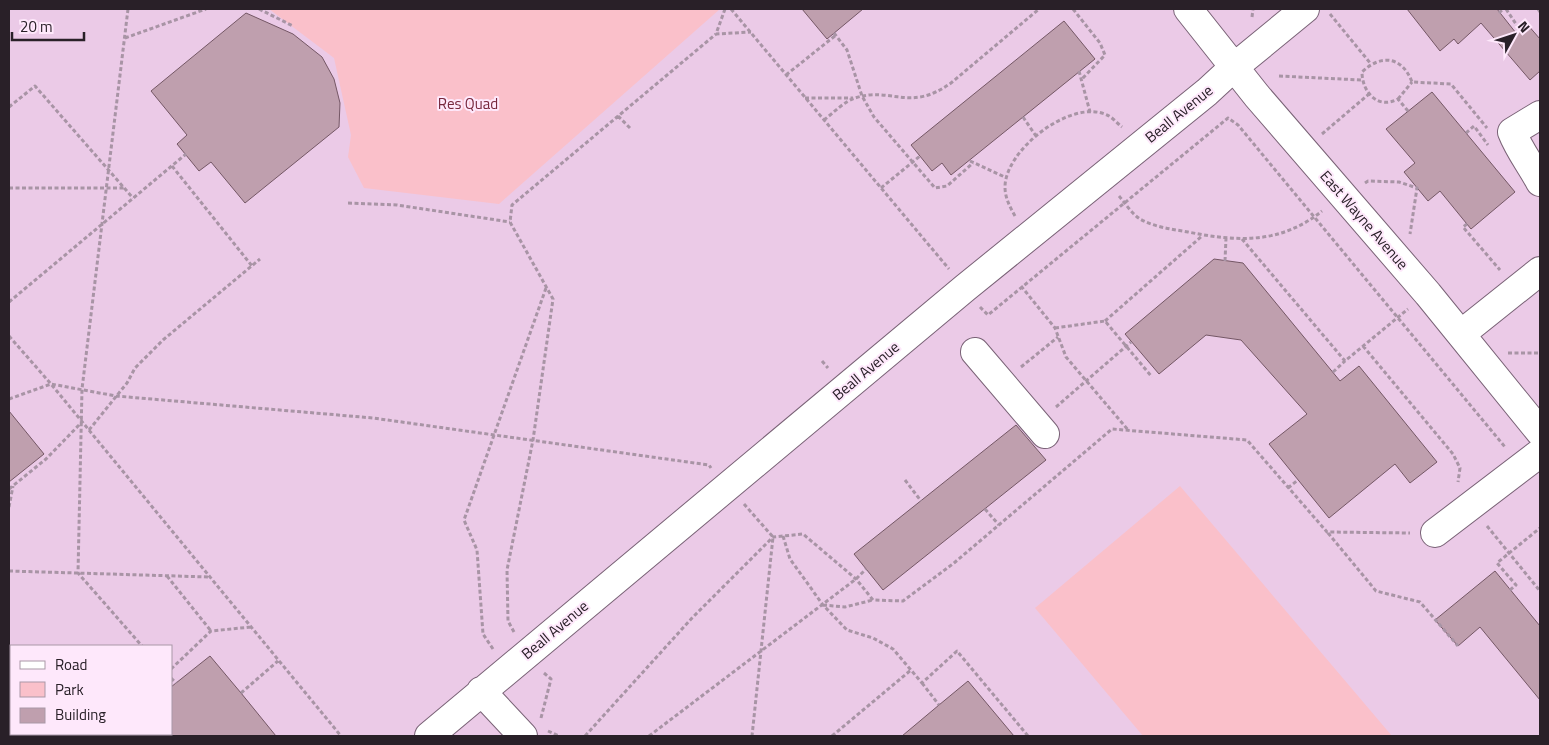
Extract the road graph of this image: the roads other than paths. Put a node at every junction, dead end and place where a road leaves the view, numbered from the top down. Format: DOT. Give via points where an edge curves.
graph roads {
  1 [pos="1188,9"];
  2 [pos="1305,9"];
  3 [pos="1233,68"];
  4 [pos="1540,116"];
  5 [pos="1540,182"];
  6 [pos="1533,276"];
  7 [pos="1461,334"];
  8 [pos="975,352"];
  9 [pos="1041,429"];
  10 [pos="1540,432"];
  11 [pos="1531,460"];
  12 [pos="1435,533"];
  13 [pos="481,691"];
  14 [pos="531,731"];
  15 [pos="429,736"];
  1 -- 3 [label="street, East Wayne Avenue"];
  2 -- 3 [label="street, Beall Avenue"];
  3 -- 7 [label="street, East Wayne Avenue"];
  3 -- 13 [label="street, Beall Avenue"];
  4 -- 5 [label="street" via="1512,132"];
  6 -- 7 [label="street"];
  7 -- 10 [label="street, East Wayne Avenue"];
  8 -- 9 [label="street"];
  11 -- 12 [label="street" via="1464,497"];
  13 -- 14 [label="street"];
  13 -- 15 [label="street, Beall Avenue"];
}
